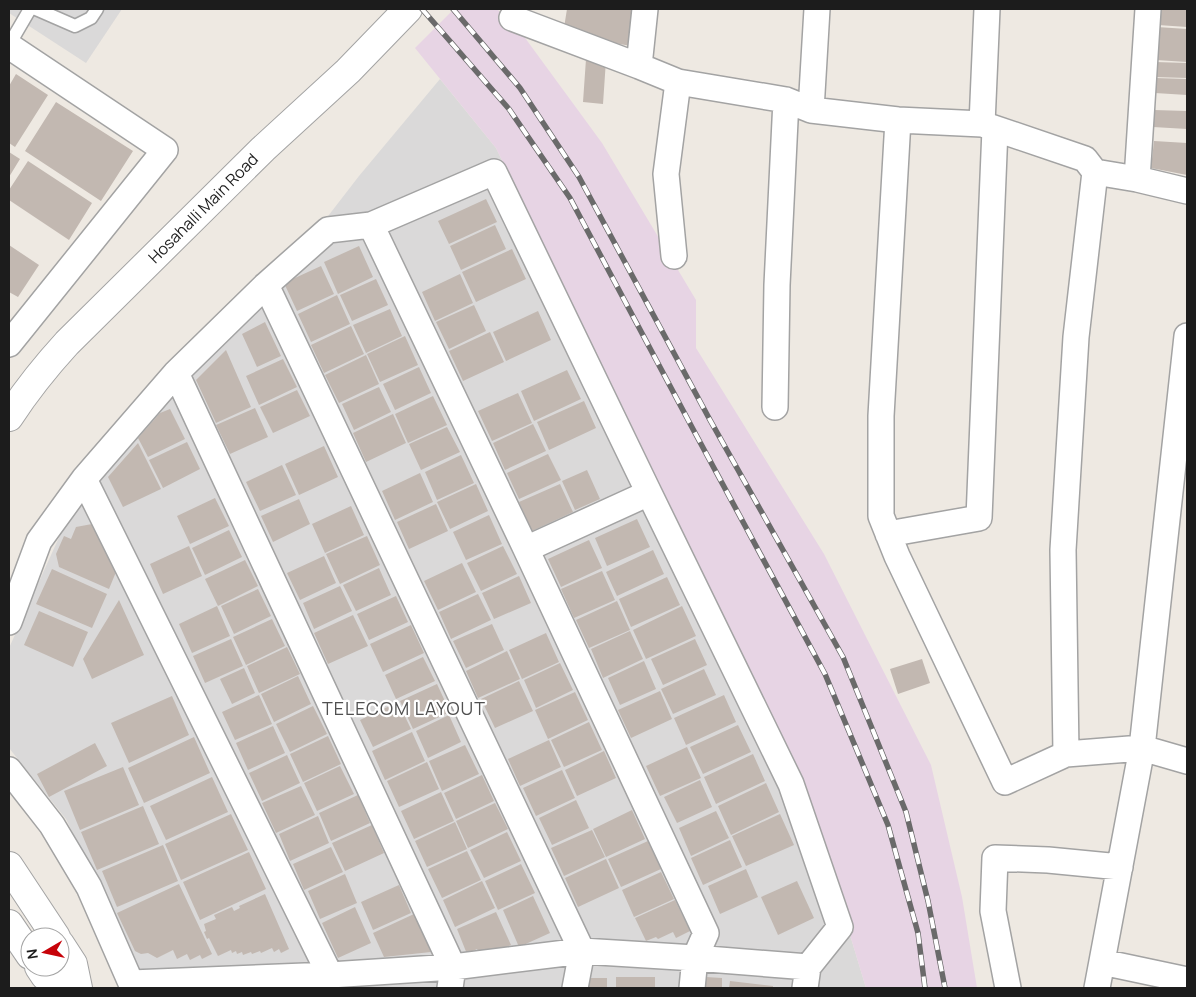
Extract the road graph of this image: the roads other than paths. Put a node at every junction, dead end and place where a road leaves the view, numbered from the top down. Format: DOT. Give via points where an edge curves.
graph roads {
  1 [pos="30,9"];
  2 [pos="36,9"];
  3 [pos="97,9"];
  4 [pos="408,9"];
  5 [pos="645,9"];
  6 [pos="817,9"];
  7 [pos="987,9"];
  8 [pos="1148,9"];
  9 [pos="512,18"];
  10 [pos="9,46"];
  11 [pos="639,66"];
  12 [pos="678,82"];
  13 [pos="786,100"];
  14 [pos="811,110"];
  15 [pos="898,120"];
  16 [pos="989,127"];
  17 [pos="1095,172"];
  18 [pos="1137,179"];
  19 [pos="1187,191"];
  20 [pos="371,225"];
  21 [pos="674,256"];
  22 [pos="266,285"];
  23 [pos="1187,336"];
  24 [pos="9,344"];
  25 [pos="176,373"];
  26 [pos="775,407"];
  27 [pos="9,418"];
  28 [pos="84,479"];
  29 [pos="649,493"];
  30 [pos="888,534"];
  31 [pos="526,549"];
  32 [pos="9,622"];
  33 [pos="1142,748"];
  34 [pos="1066,754"];
  35 [pos="1187,761"];
  36 [pos="9,770"];
  37 [pos="9,866"];
  38 [pos="1120,867"];
  39 [pos="9,924"];
  40 [pos="49,927"];
  41 [pos="20,940"];
  42 [pos="582,951"];
  43 [pos="695,958"];
  44 [pos="70,959"];
  45 [pos="1102,962"];
  46 [pos="330,975"];
  47 [pos="47,977"];
  48 [pos="452,978"];
  49 [pos="806,978"];
  50 [pos="1187,980"];
  51 [pos="133,986"];
  52 [pos="64,988"];
  53 [pos="78,988"];
  54 [pos="576,988"];
  55 [pos="692,988"];
  56 [pos="1008,988"];
  57 [pos="1097,988"];
  1 -- 10 [label="lane"];
  2 -- 3 [label="lane" via="75,26 91,18"];
  4 -- 27 [label="street, Hosahalli Main Road" via="67,342"];
  5 -- 11 [label="street"];
  6 -- 14 [label="street"];
  7 -- 16 [label="street"];
  8 -- 18 [label="street"];
  9 -- 11 [label="street"];
  10 -- 24 [label="street" via="165,150"];
  11 -- 12 [label="street"];
  12 -- 13 [label="street"];
  12 -- 21 [label="street" via="666,174"];
  13 -- 14 [label="street"];
  13 -- 26 [label="street"];
  14 -- 15 [label="street"];
  15 -- 16 [label="street"];
  15 -- 30 [label="street" via="881,416 881,516"];
  16 -- 17 [label="street" via="1085,159"];
  16 -- 30 [label="street" via="979,518"];
  17 -- 18 [label="street"];
  17 -- 34 [label="street" via="1076,337 1063,550"];
  18 -- 19 [label="street"];
  20 -- 22 [label="street" via="328,230"];
  20 -- 29 [label="street" via="494,172"];
  20 -- 31 [label="street"];
  22 -- 25 [label="street"];
  22 -- 42 [label="street"];
  23 -- 33 [label="street"];
  25 -- 28 [label="street"];
  25 -- 48 [label="street"];
  28 -- 32 [label="street" via="39,541"];
  28 -- 46 [label="street"];
  29 -- 31 [label="street"];
  29 -- 49 [label="street" via="791,784 840,927"];
  30 -- 34 [label="street" via="1005,782"];
  31 -- 43 [label="street" via="706,933"];
  33 -- 34 [label="street"];
  33 -- 35 [label="street"];
  33 -- 38 [label="street"];
  36 -- 51 [label="street" via="52,825 89,887"];
  37 -- 40 [label="street"];
  38 -- 45 [label="street"];
  38 -- 56 [label="street" via="995,858 992,911"];
  39 -- 41 [label="street"];
  42 -- 43 [label="street"];
  42 -- 48 [label="street"];
  42 -- 54 [label="street"];
  43 -- 49 [label="street"];
  43 -- 55 [label="street"];
  44 -- 53 [label="street"];
  45 -- 50 [label="street"];
  45 -- 57 [label="street"];
  46 -- 48 [label="street"];
  46 -- 51 [label="street"];
  47 -- 52 [label="street"];
}
